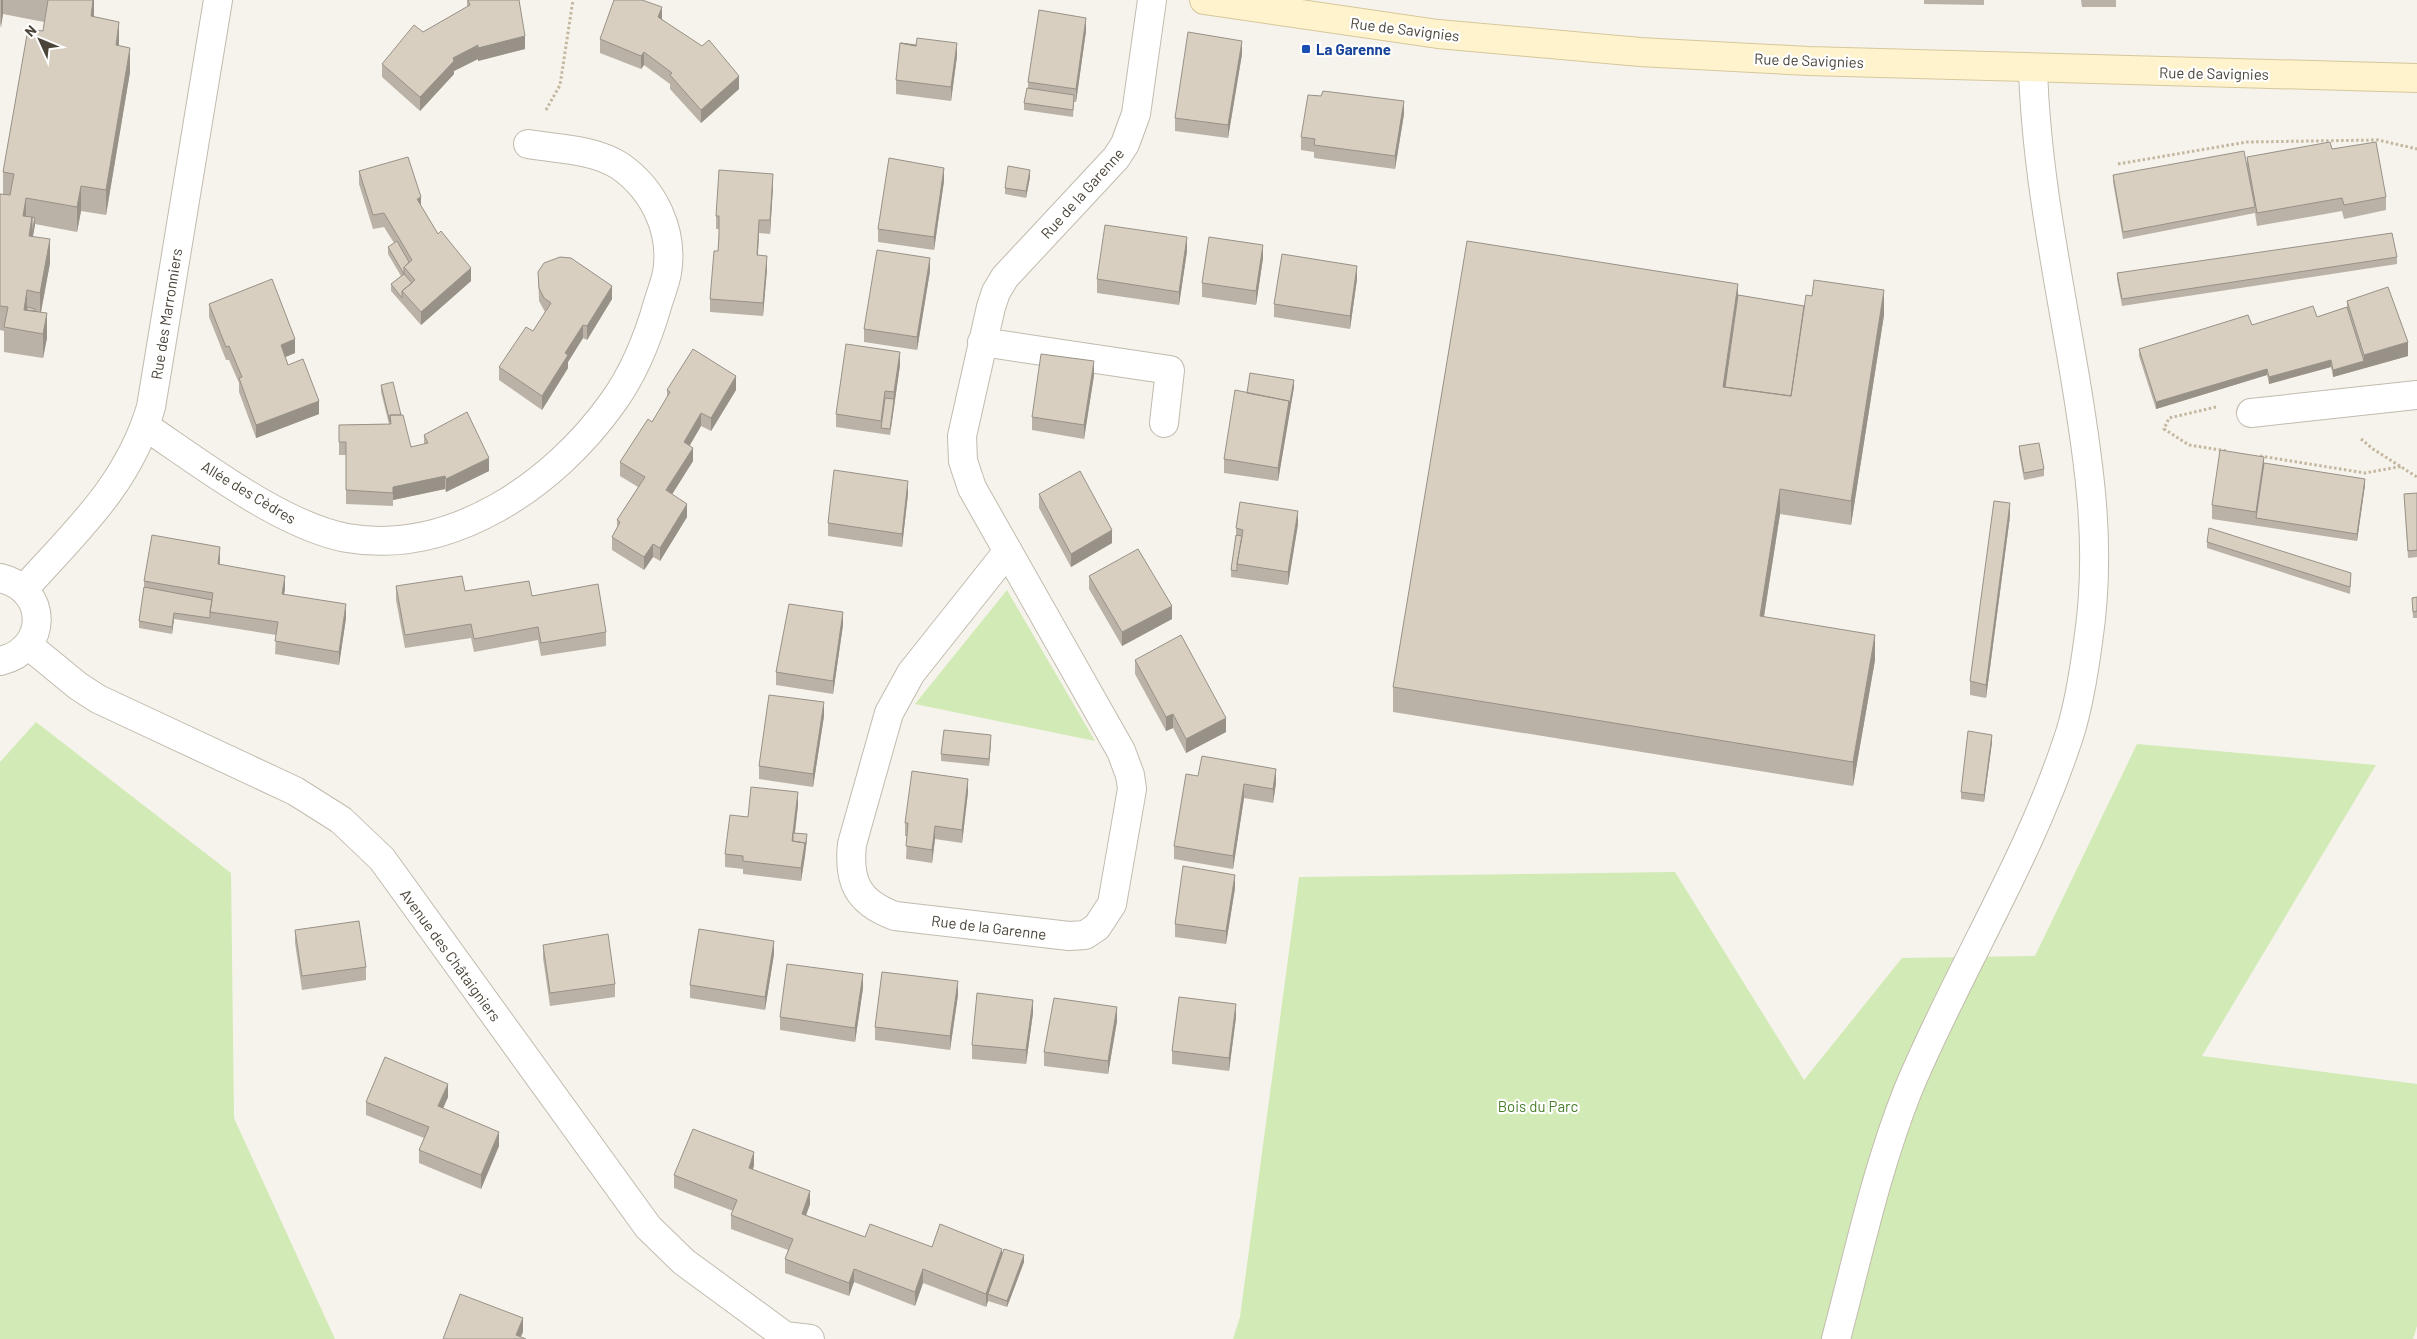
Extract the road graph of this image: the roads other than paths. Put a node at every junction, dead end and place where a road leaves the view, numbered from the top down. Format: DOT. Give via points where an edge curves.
graph roads {
  1 [pos="218,0"];
  2 [pos="1152,0"];
  3 [pos="1204,0"];
  4 [pos="2033,68"];
  5 [pos="2417,78"];
  6 [pos="528,144"];
  7 [pos="982,342"];
  8 [pos="2417,395"];
  9 [pos="2251,413"];
  10 [pos="1164,423"];
  11 [pos="145,426"];
  12 [pos="1008,551"];
  13 [pos="12,583"];
  14 [pos="28,645"];
  15 [pos="0,661"];
  16 [pos="795,1338"];
  17 [pos="1836,1339"];
  1 -- 11 [label="street, Rue des Marronniers" via="151,407"];
  2 -- 7 [label="street, Rue de la Garenne" via="1136,114 1125,144 1116,158 1005,277 996,292"];
  3 -- 4 [label="street, Rue de Savignies" via="1438,34 1568,46 1808,61"];
  4 -- 5 [label="street, Rue de Savignies"];
  4 -- 17 [label="street" via="2042,180 2094,508 2095,552 2089,640 2070,731 2052,783 2028,842 1902,1107 1883,1163"];
  6 -- 11 [label="street, Allée des Cèdres" via="600,156 635,178 659,212 666,231 668,253 667,273 654,317 628,379 591,429 544,476 503,504 454,528 400,539 347,538 299,522 272,508"];
  7 -- 10 [label="street" via="1170,370"];
  7 -- 12 [label="street, Rue de la Garenne" via="961,448 972,488"];
  8 -- 9 [label="street"];
  11 -- 13 [label="street, Rue des Marronniers" via="113,488"];
  12 -- 12 [label="street, Rue de la Garenne" via="897,695 852,844 852,878 868,902 894,916 1085,935 1097,928 1112,904 1132,789 1130,775 1121,751"];
  13 -- 14 [label="street" via="34,603 37,620"];
  14 -- 15 [label="street" via="15,656"];
  14 -- 16 [label="street, Avenue des Châtaigniers" via="98,699 295,790 360,836 382,859 648,1227 684,1262"];
}
